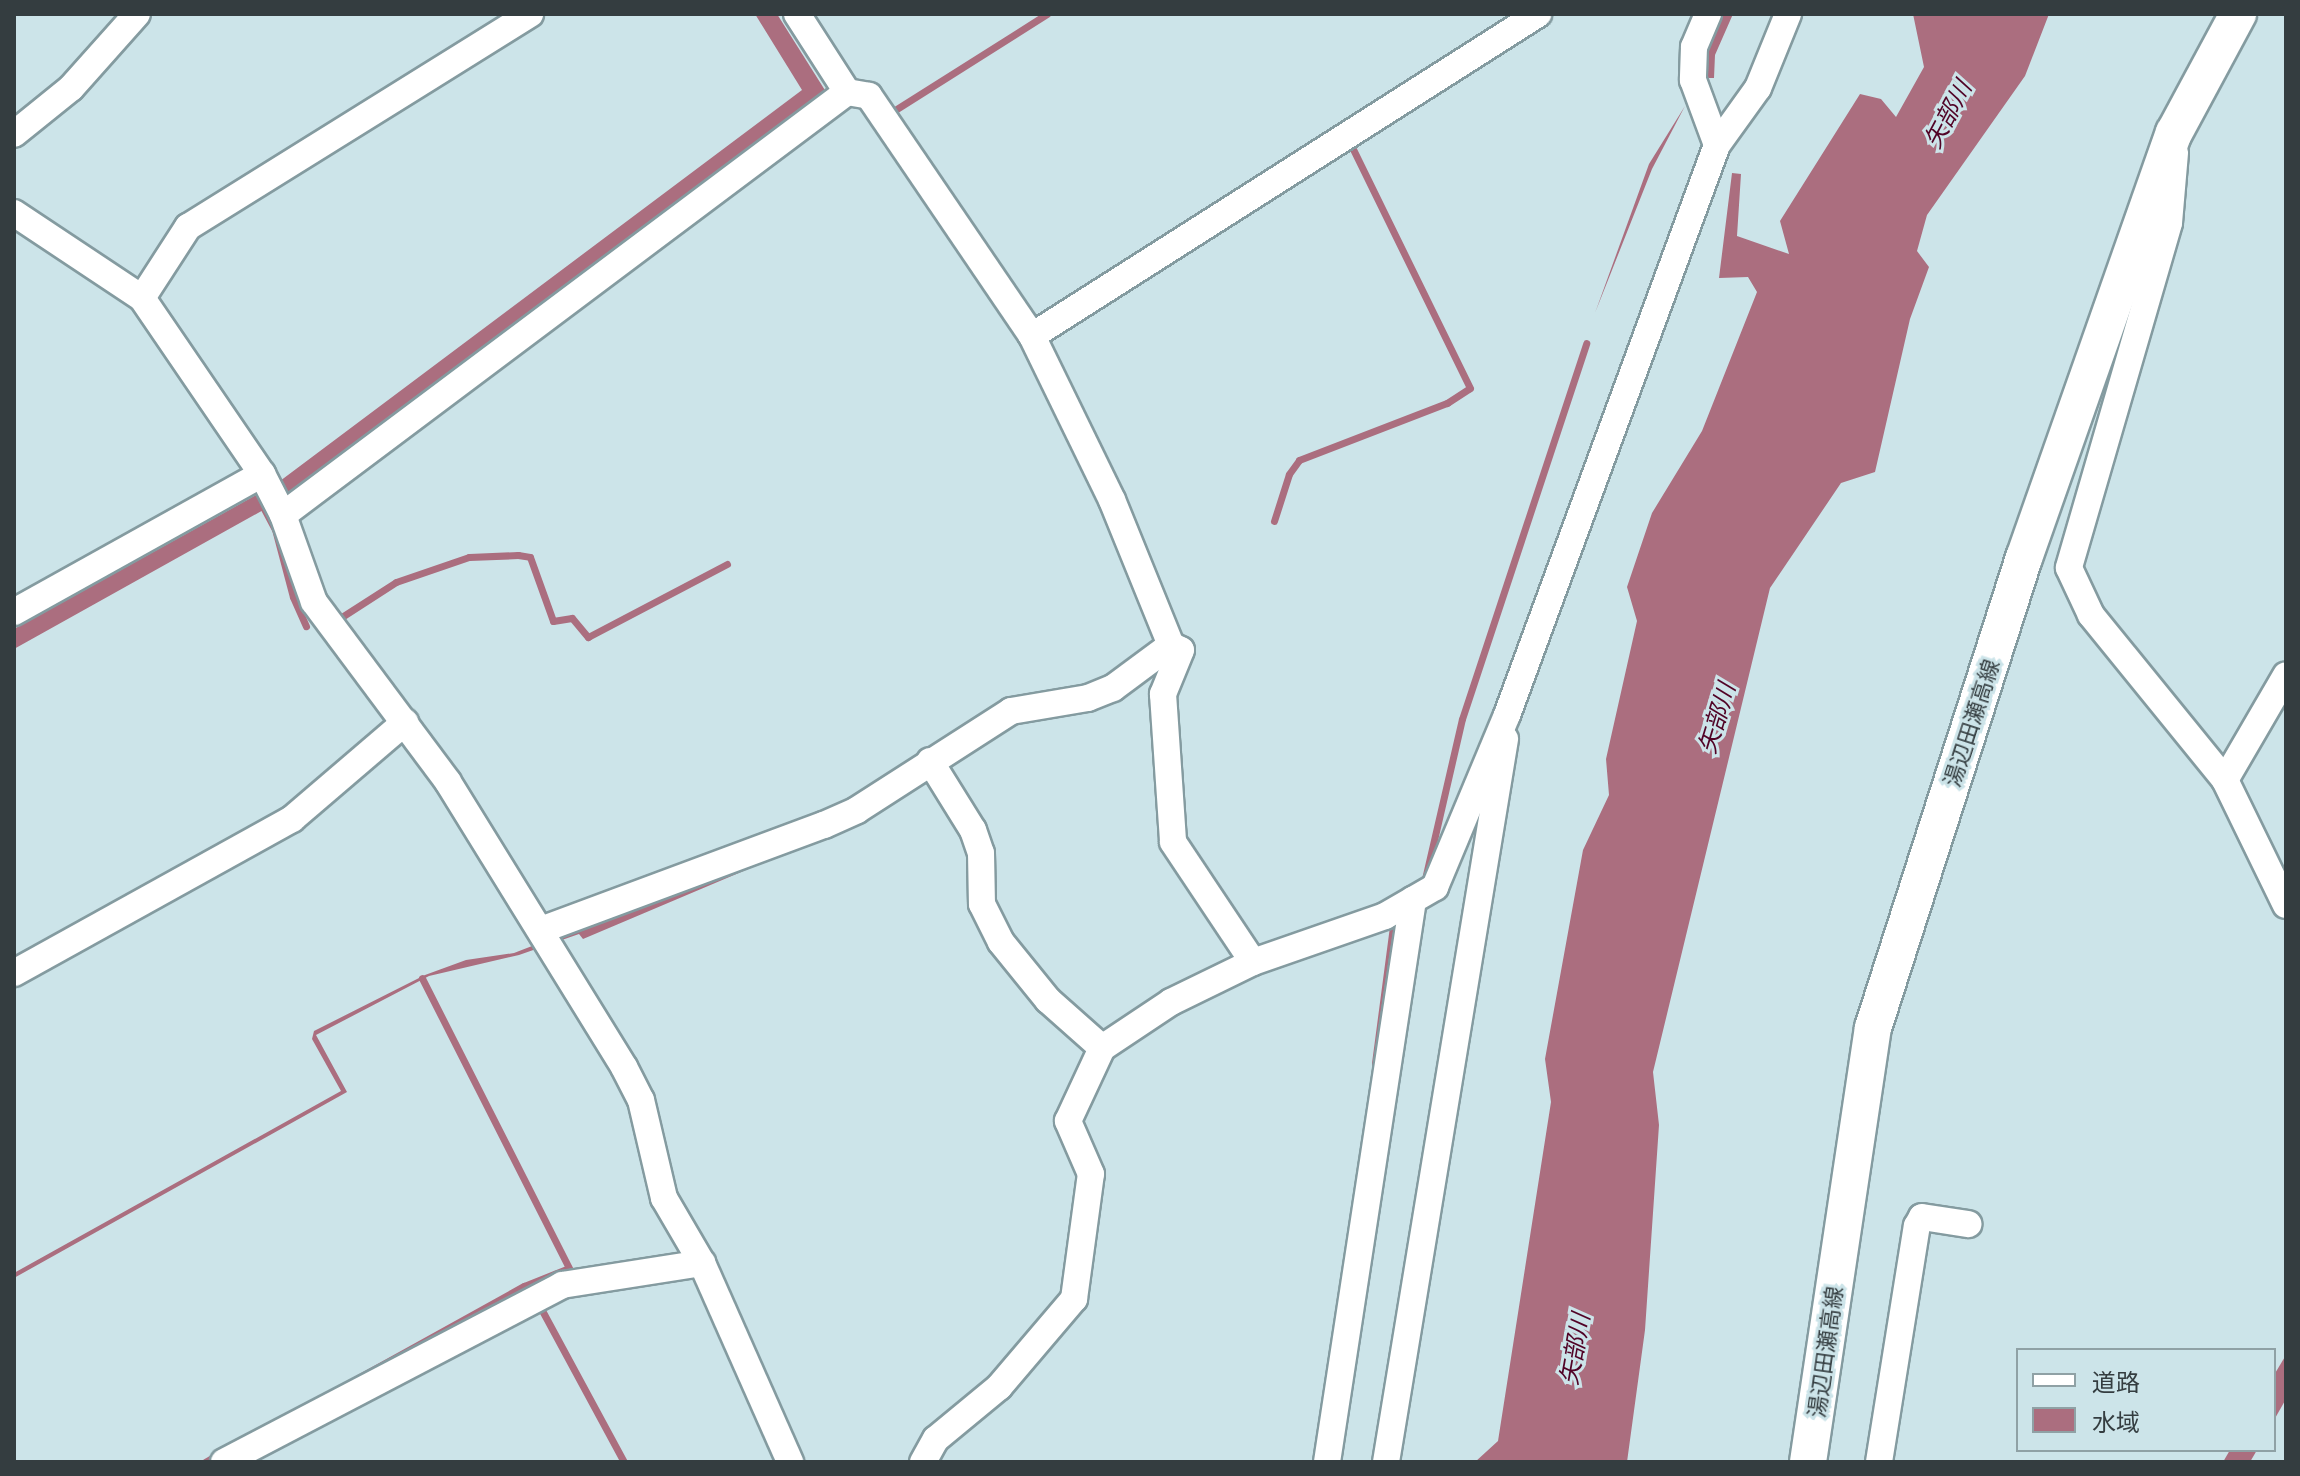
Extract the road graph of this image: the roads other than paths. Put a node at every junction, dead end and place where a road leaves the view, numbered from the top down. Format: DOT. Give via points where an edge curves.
graph roads {
  1 [pos="137,14"];
  2 [pos="530,14"];
  3 [pos="797,14"];
  4 [pos="1538,14"];
  5 [pos="1708,14"];
  6 [pos="1788,14"];
  7 [pos="2238,14"];
  8 [pos="847,92"];
  9 [pos="2174,133"];
  10 [pos="14,134"];
  11 [pos="1717,145"];
  12 [pos="14,213"];
  13 [pos="142,298"];
  14 [pos="1032,336"];
  15 [pos="262,474"];
  16 [pos="283,515"];
  17 [pos="14,612"];
  18 [pos="1171,645"];
  19 [pos="2286,675"];
  20 [pos="1507,715"];
  21 [pos="405,722"];
  22 [pos="930,761"];
  23 [pos="2225,780"];
  24 [pos="1413,900"];
  25 [pos="2286,905"];
  26 [pos="541,930"];
  27 [pos="1253,962"];
  28 [pos="14,973"];
  29 [pos="1102,1048"];
  30 [pos="1968,1224"];
  31 [pos="702,1263"];
  32 [pos="224,1462"];
  33 [pos="790,1462"];
  34 [pos="923,1462"];
  35 [pos="1327,1462"];
  36 [pos="1386,1462"];
  37 [pos="1808,1462"];
  38 [pos="1879,1462"];
  1 -- 10 [label="street" via="71,88"];
  2 -- 13 [label="street" via="188,227"];
  3 -- 8 [label="street"];
  4 -- 14 [label="street"];
  5 -- 11 [label="street" via="1694,47 1693,80"];
  6 -- 11 [label="street" via="1758,88"];
  7 -- 9 [label="main road, 湯辺田瀬高線"];
  8 -- 14 [label="street" via="869,96"];
  8 -- 16 [label="street"];
  9 -- 23 [label="street" via="2169,223 2069,568 2091,615"];
  9 -- 37 [label="main road, 湯辺田瀬高線" via="2024,558 1873,1028"];
  11 -- 20 [label="street"];
  12 -- 13 [label="street"];
  13 -- 15 [label="street"];
  14 -- 18 [label="street" via="1112,500"];
  15 -- 16 [label="street"];
  15 -- 17 [label="street"];
  16 -- 21 [label="street" via="314,602"];
  18 -- 22 [label="street" via="1113,688 1011,711"];
  18 -- 27 [label="street" via="1181,650 1163,694 1173,842"];
  19 -- 23 [label="street"];
  20 -- 24 [label="street" via="1435,887"];
  20 -- 36 [label="street" via="1501,786"];
  21 -- 26 [label="street"];
  21 -- 28 [label="street" via="292,819"];
  22 -- 26 [label="street" via="857,810 824,825"];
  22 -- 29 [label="street" via="973,830 981,853 982,904 1001,942 1048,1000"];
  23 -- 25 [label="street"];
  24 -- 27 [label="street" via="1385,916"];
  24 -- 35 [label="street"];
  26 -- 31 [label="street" via="641,1100 657,1179"];
  27 -- 29 [label="street" via="1171,1002"];
  29 -- 34 [label="street" via="1068,1121 1091,1174 1074,1299 999,1387 936,1439"];
  30 -- 38 [label="street" via="1922,1217 1917,1226"];
  31 -- 32 [label="street" via="562,1285"];
  31 -- 33 [label="street"];
}
